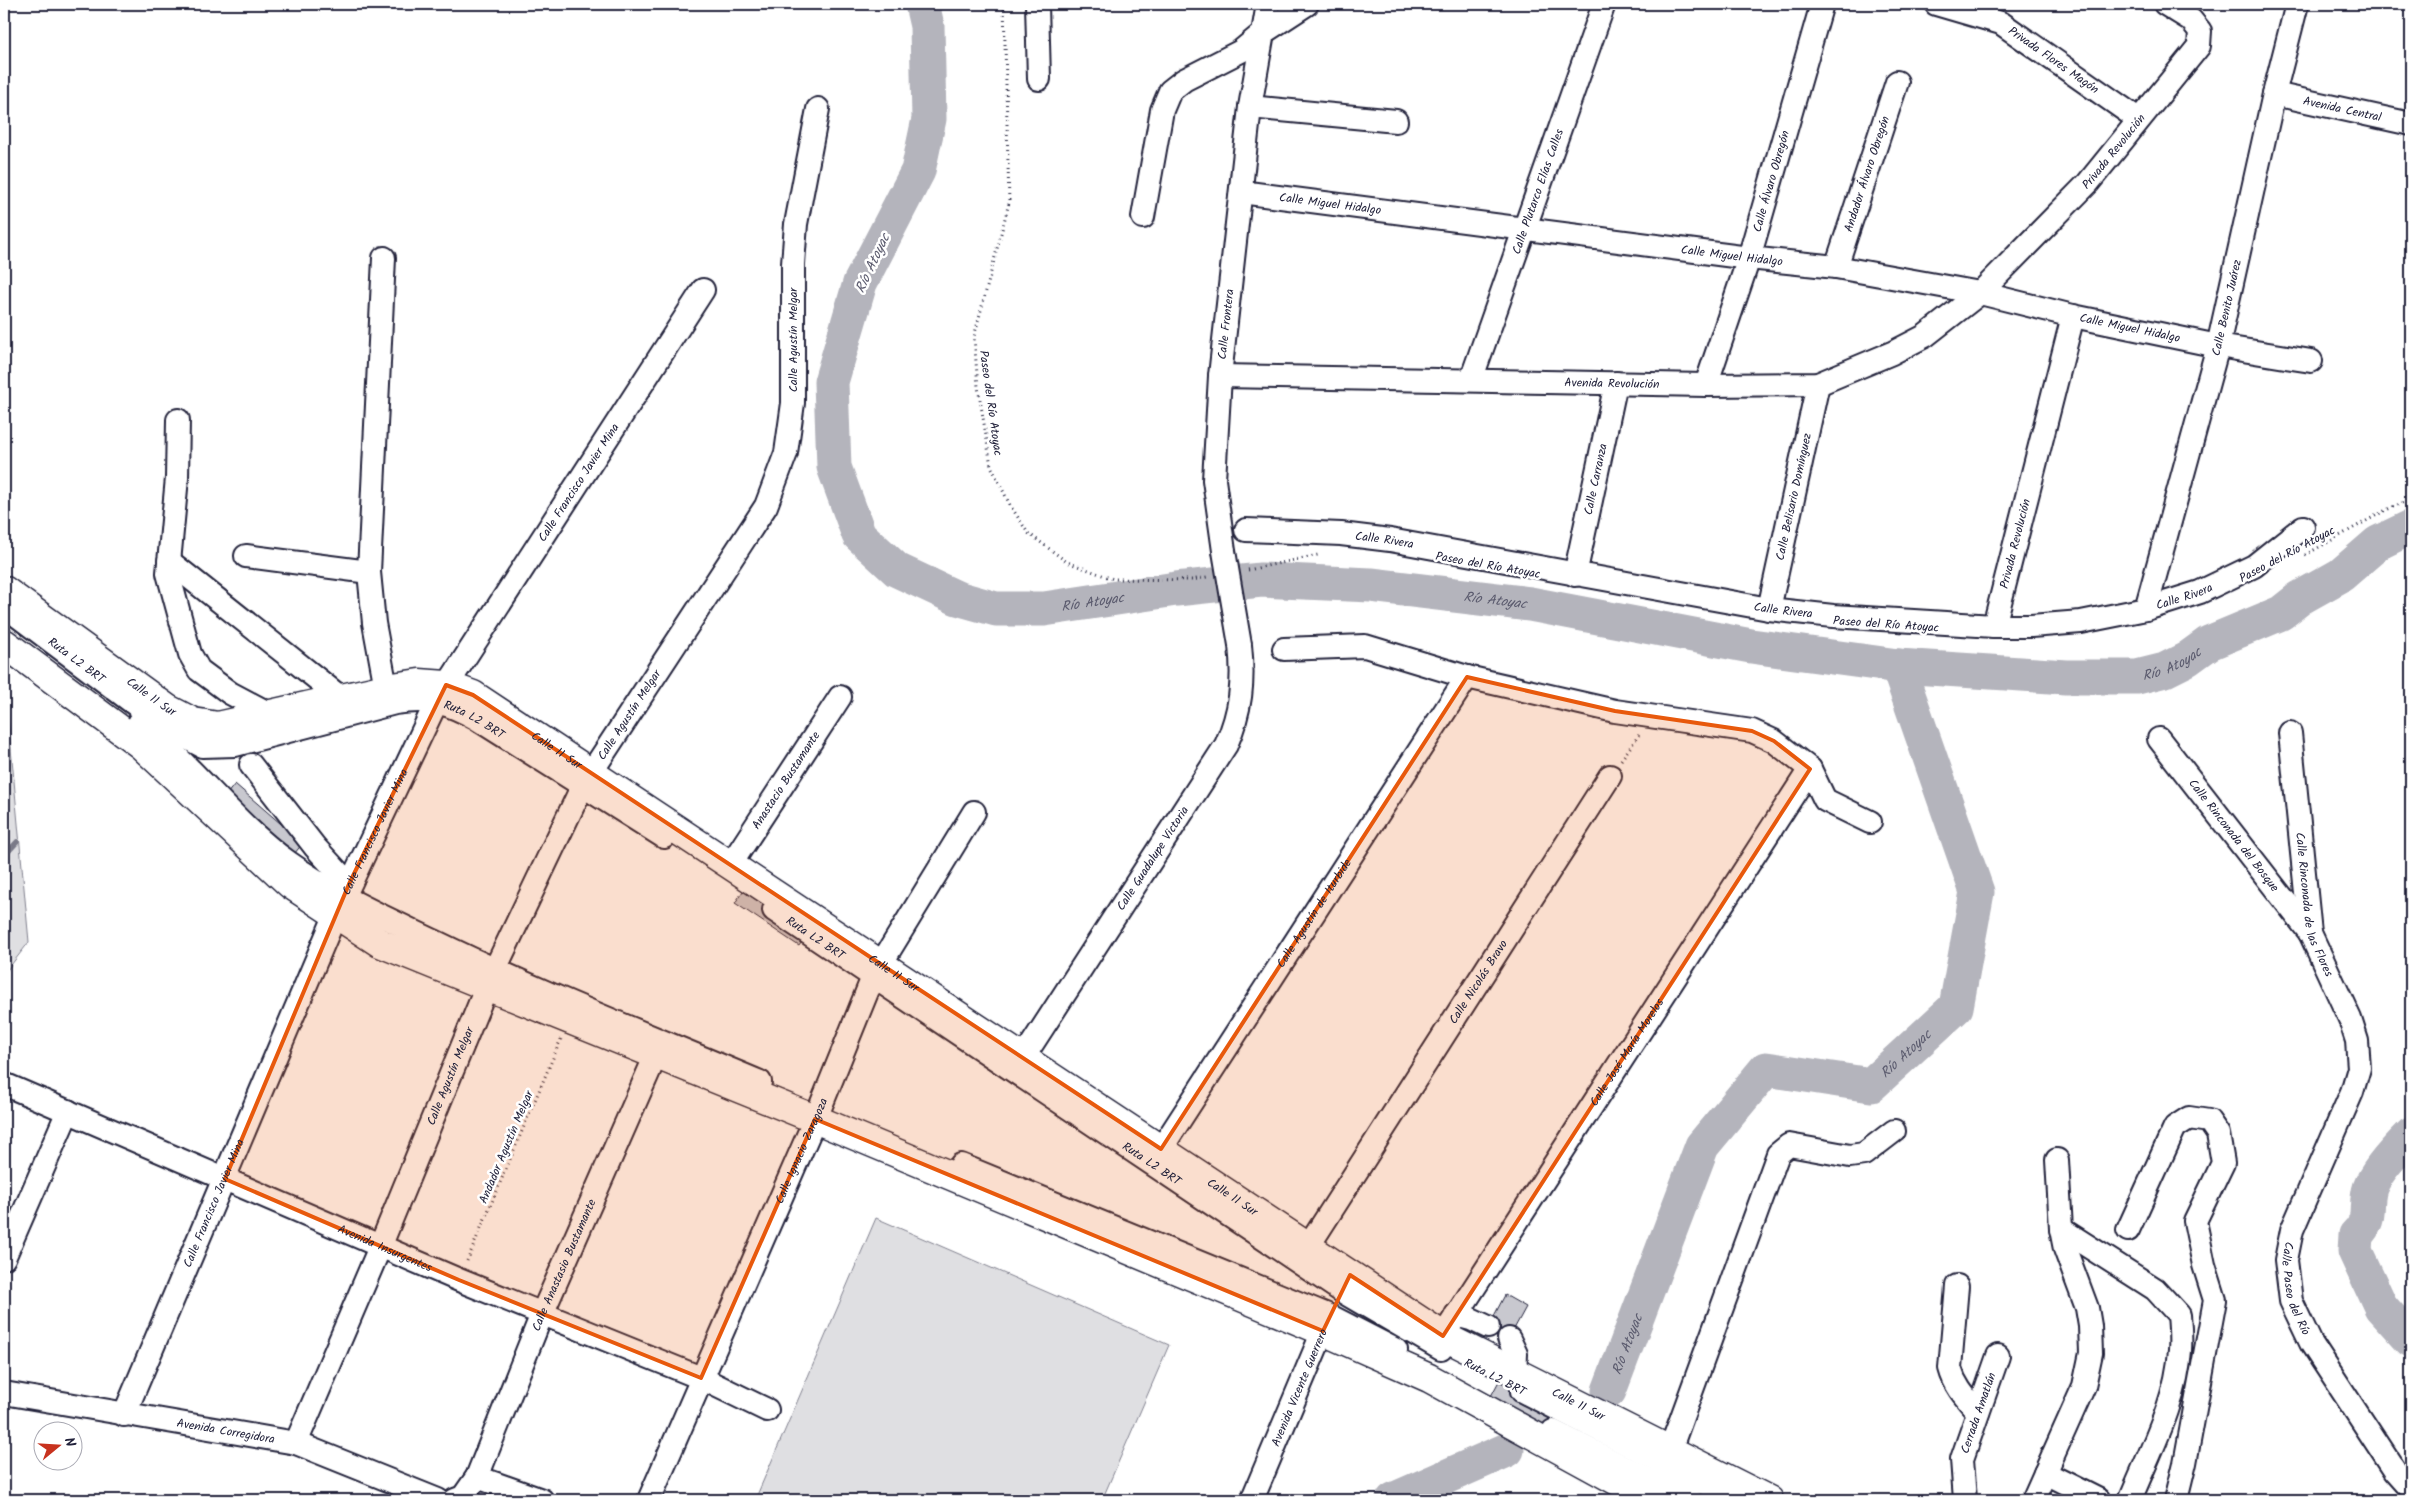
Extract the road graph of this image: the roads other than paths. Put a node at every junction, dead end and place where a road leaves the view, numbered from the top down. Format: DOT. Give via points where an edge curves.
graph roads {
  1 [pos="1037,4"];
  2 [pos="1268,4"];
  3 [pos="1307,4"];
  4 [pos="1604,4"];
  5 [pos="1822,4"];
  6 [pos="1936,4"];
  7 [pos="2166,4"];
  8 [pos="2297,4"];
  9 [pos="1264,32"];
  10 [pos="1039,79"];
  11 [pos="1897,82"];
  12 [pos="2274,94"];
  13 [pos="1250,107"];
  14 [pos="818,109"];
  15 [pos="2138,119"];
  16 [pos="1396,121"];
  17 [pos="2411,124"];
  18 [pos="1241,192"];
  19 [pos="1144,217"];
  20 [pos="1525,230"];
  21 [pos="384,258"];
  22 [pos="1748,258"];
  23 [pos="1836,266"];
  24 [pos="703,290"];
  25 [pos="1980,293"];
  26 [pos="2073,316"];
  27 [pos="2218,346"];
  28 [pos="2312,362"];
  29 [pos="1220,376"];
  30 [pos="1471,380"];
  31 [pos="1616,383"];
  32 [pos="1818,384"];
  33 [pos="1706,385"];
  34 [pos="178,420"];
  35 [pos="2303,527"];
  36 [pos="1246,530"];
  37 [pos="246,556"];
  38 [pos="169,561"];
  39 [pos="369,572"];
  40 [pos="1575,575"];
  41 [pos="4,590"];
  42 [pos="4,606"];
  43 [pos="1769,609"];
  44 [pos="2146,609"];
  45 [pos="4,619"];
  46 [pos="1994,626"];
  47 [pos="4,643"];
  48 [pos="1240,645"];
  49 [pos="1284,649"];
  50 [pos="1467,677"];
  51 [pos="386,688"];
  52 [pos="442,693"];
  53 [pos="340,697"];
  54 [pos="840,697"];
  55 [pos="268,713"];
  56 [pos="2290,733"];
  57 [pos="2159,739"];
  58 [pos="251,765"];
  59 [pos="1810,769"];
  60 [pos="1610,776"];
  61 [pos="587,779"];
  62 [pos="974,812"];
  63 [pos="1870,822"];
  64 [pos="731,864"];
  65 [pos="343,899"];
  66 [pos="2310,933"];
  67 [pos="876,971"];
  68 [pos="490,978"];
  69 [pos="656,1055"];
  70 [pos="1023,1058"];
  71 [pos="2358,1068"];
  72 [pos="4,1084"];
  73 [pos="68,1111"];
  74 [pos="817,1113"];
  75 [pos="1894,1131"];
  76 [pos="1161,1149"];
  77 [pos="2057,1160"];
  78 [pos="225,1179"];
  79 [pos="2061,1229"];
  80 [pos="2128,1230"];
  81 [pos="380,1247"];
  82 [pos="1308,1247"];
  83 [pos="4,1258"];
  84 [pos="1347,1283"];
  85 [pos="1956,1286"];
  86 [pos="542,1314"];
  87 [pos="1326,1323"];
  88 [pos="1449,1326"];
  89 [pos="1488,1326"];
  90 [pos="1509,1339"];
  91 [pos="1998,1356"];
  92 [pos="1515,1373"];
  93 [pos="701,1378"];
  94 [pos="4,1393"];
  95 [pos="767,1410"];
  96 [pos="1978,1412"];
  97 [pos="124,1415"];
  98 [pos="296,1443"];
  99 [pos="1670,1450"];
  100 [pos="2045,1472"];
  101 [pos="477,1478"];
  102 [pos="2411,1489"];
  103 [pos="438,1500"];
  104 [pos="455,1500"];
  105 [pos="542,1500"];
  106 [pos="649,1500"];
  107 [pos="1252,1500"];
  108 [pos="1652,1500"];
  109 [pos="1691,1500"];
  110 [pos="1737,1500"];
  111 [pos="1769,1500"];
  112 [pos="1965,1500"];
  113 [pos="2033,1500"];
  114 [pos="2099,1500"];
  115 [pos="2130,1500"];
  116 [pos="2176,1500"];
  1 -- 10 [label="street"];
  2 -- 9 [label="street, Calle Frontera"];
  3 -- 9 [label="street"];
  4 -- 20 [label="street, Calle Plutarco Elías Calles"];
  5 -- 22 [label="street, Calle Álvaro Obregón"];
  6 -- 15 [label="street, Privada Flores Magón" via="2001,24"];
  7 -- 15 [label="street, Privada Revolución" via="2191,20 2200,31 2199,46"];
  8 -- 12 [label="street, Calle Benito Juárez"];
  9 -- 13 [label="street, Calle Frontera"];
  9 -- 19 [label="street" via="1241,50 1184,80 1170,91 1162,110"];
  11 -- 23 [label="street, Andador Álvaro Obregón"];
  12 -- 17 [label="street, Avenida Central"];
  12 -- 27 [label="street, Calle Benito Juárez"];
  13 -- 16 [label="street"];
  13 -- 18 [label="street, Calle Frontera"];
  14 -- 61 [label="street, Calle Agustín Melgar" via="796,224 792,403 786,453 766,506"];
  15 -- 25 [label="street, Privada Revolución" via="2088,182"];
  18 -- 20 [label="street, Calle Miguel Hidalgo"];
  18 -- 29 [label="street, Calle Frontera"];
  20 -- 22 [label="street, Calle Miguel Hidalgo"];
  20 -- 30 [label="street, Calle Plutarco Elías Calles"];
  21 -- 39 [label="street"];
  22 -- 23 [label="street, Calle Miguel Hidalgo"];
  22 -- 33 [label="street, Calle Álvaro Obregón"];
  23 -- 25 [label="street, Calle Miguel Hidalgo"];
  24 -- 52 [label="street, Calle Francisco Javier Mina"];
  25 -- 26 [label="street, Calle Miguel Hidalgo"];
  25 -- 32 [label="street, Avenida Revolución" via="1924,336"];
  26 -- 27 [label="street, Calle Miguel Hidalgo"];
  26 -- 46 [label="street, Privada Revolución"];
  27 -- 28 [label="street, Calle Miguel Hidalgo"];
  27 -- 44 [label="street, Calle Benito Juárez"];
  29 -- 30 [label="street, Avenida Revolución"];
  29 -- 48 [label="street, Calle Frontera, bridge" via="1214,480"];
  30 -- 31 [label="street, Avenida Revolución"];
  31 -- 33 [label="street, Avenida Revolución"];
  31 -- 40 [label="street, Calle Carranza"];
  32 -- 33 [label="street, Avenida Revolución"];
  32 -- 43 [label="street, Calle Belisario Domínguez"];
  34 -- 38 [label="street"];
  35 -- 44 [label="street, Calle Rivera" via="2254,566 2200,592"];
  36 -- 40 [label="street, Calle Rivera" via="1341,534 1390,540"];
  37 -- 39 [label="street"];
  38 -- 53 [label="street"];
  38 -- 55 [label="street" via="168,573 190,654 199,670 230,693"];
  39 -- 51 [label="street"];
  40 -- 43 [label="street, Calle Rivera"];
  41 -- 55 [label="main road, Calle 11 Sur" via="168,709 193,722 218,726"];
  42 -- 52 [label="street, Ruta L2 BRT" via="164,726 202,746 234,745"];
  43 -- 46 [label="street, Calle Rivera"];
  44 -- 46 [label="street, Calle Rivera" via="2081,622"];
  45 -- 65 [label="street, Ruta L2 BRT" via="155,735 287,862"];
  47 -- 65 [label="main road" via="141,745 290,884"];
  48 -- 70 [label="street, Calle Guadalupe Victoria" via="1241,694 1236,721 1226,745"];
  49 -- 50 [label="street" via="1365,646"];
  50 -- 59 [label="street" via="1651,718 1752,731 1774,741"];
  50 -- 76 [label="street, Calle Agustín de Iturbide"];
  51 -- 52 [label="main road, Calle 11 Sur" via="419,683"];
  51 -- 53 [label="main road, Calle 11 Sur"];
  52 -- 61 [label="main road, Calle 11 Sur" via="473,695"];
  52 -- 65 [label="street, Calle Francisco Javier Mina"];
  53 -- 55 [label="main road, Calle 11 Sur"];
  54 -- 64 [label="street, Anastacio Bustamante"];
  56 -- 66 [label="street, Calle Rinconada de las Flores"];
  57 -- 66 [label="street, Calle Rinconada del Bosque"];
  58 -- 65 [label="street" via="315,847"];
  59 -- 63 [label="street" via="1825,800"];
  59 -- 88 [label="street, Calle José María Morelos"];
  60 -- 82 [label="street, Calle Nicolás Bravo"];
  61 -- 64 [label="main road, Calle 11 Sur"];
  61 -- 67 [label="street, Ruta L2 BRT"];
  61 -- 68 [label="street, Calle Agustín Melgar"];
  62 -- 67 [label="street, Calle Ignacio Zaragoza"];
  64 -- 67 [label="main road, Calle 11 Sur"];
  65 -- 68 [label="main road" via="380,943"];
  65 -- 78 [label="street, Calle Francisco Javier Mina"];
  66 -- 71 [label="street, Calle Rinconada de las Flores" via="2350,1019"];
  67 -- 70 [label="main road, Calle 11 Sur"];
  67 -- 74 [label="street, Calle Ignacio Zaragoza"];
  67 -- 84 [label="street, Ruta L2 BRT"];
  68 -- 69 [label="main road" via="569,1020"];
  68 -- 74 [label="street"];
  68 -- 81 [label="street, Calle Agustín Melgar"];
  69 -- 74 [label="main road"];
  69 -- 86 [label="street, Calle Anastasio Bustamante"];
  70 -- 76 [label="main road, Calle 11 Sur"];
  71 -- 102 [label="street, Calle Paseo del Río" via="2352,1092 2292,1230 2286,1260 2291,1302 2311,1343"];
  72 -- 73 [label="street, Avenida Insurgentes"];
  73 -- 78 [label="street, Avenida Insurgentes"];
  73 -- 83 [label="street"];
  74 -- 87 [label="main road"];
  74 -- 93 [label="street, Calle Ignacio Zaragoza"];
  75 -- 99 [label="street" via="1864,1154 1850,1156 1789,1144 1778,1154"];
  76 -- 82 [label="main road, Calle 11 Sur"];
  77 -- 79 [label="street"];
  78 -- 81 [label="street, Avenida Insurgentes"];
  78 -- 97 [label="street, Calle Francisco Javier Mina"];
  79 -- 100 [label="street" via="2087,1308 2091,1354 2084,1386"];
  79 -- 115 [label="street" via="2155,1289 2180,1315 2180,1351 2172,1392"];
  80 -- 116 [label="street" via="2175,1127 2189,1118 2209,1121 2218,1134 2223,1163 2195,1221 2215,1300"];
  81 -- 86 [label="street, Avenida Insurgentes"];
  81 -- 98 [label="street, Calle Agustín Melgar"];
  82 -- 84 [label="main road, Calle 11 Sur"];
  84 -- 87 [label="street, Avenida Vicente Guerrero"];
  84 -- 88 [label="main road, Calle 11 Sur"];
  84 -- 110 [label="street, Ruta L2 BRT" via="1454,1356"];
  85 -- 96 [label="street" via="1950,1368 1960,1391"];
  86 -- 93 [label="street, Avenida Insurgentes"];
  86 -- 101 [label="street, Calle Anastasio Bustamante"];
  87 -- 107 [label="street, Avenida Vicente Guerrero"];
  87 -- 108 [label="main road"];
  87 -- 109 [label="street, Ruta L2 BRT" via="1495,1402"];
  88 -- 89 [label="street" via="1471,1319"];
  88 -- 92 [label="main road, Calle 11 Sur"];
  90 -- 92 [label="street" via="1516,1354"];
  91 -- 96 [label="street, Cerrada Amatlán"];
  92 -- 99 [label="main road, Calle 11 Sur"];
  93 -- 95 [label="street, Avenida Insurgentes"];
  93 -- 106 [label="street, Calle Ignacio Zaragoza"];
  94 -- 97 [label="street, Avenida Corregidora"];
  96 -- 112 [label="street, Cerrada Amatlán" via="1962,1458"];
  97 -- 98 [label="street, Avenida Corregidora"];
  98 -- 103 [label="street, Avenida Corregidora"];
  99 -- 111 [label="main road, Calle 11 Sur"];
  100 -- 113 [label="street"];
  100 -- 114 [label="street"];
  101 -- 104 [label="street" via="463,1496"];
  101 -- 105 [label="street"];
}
